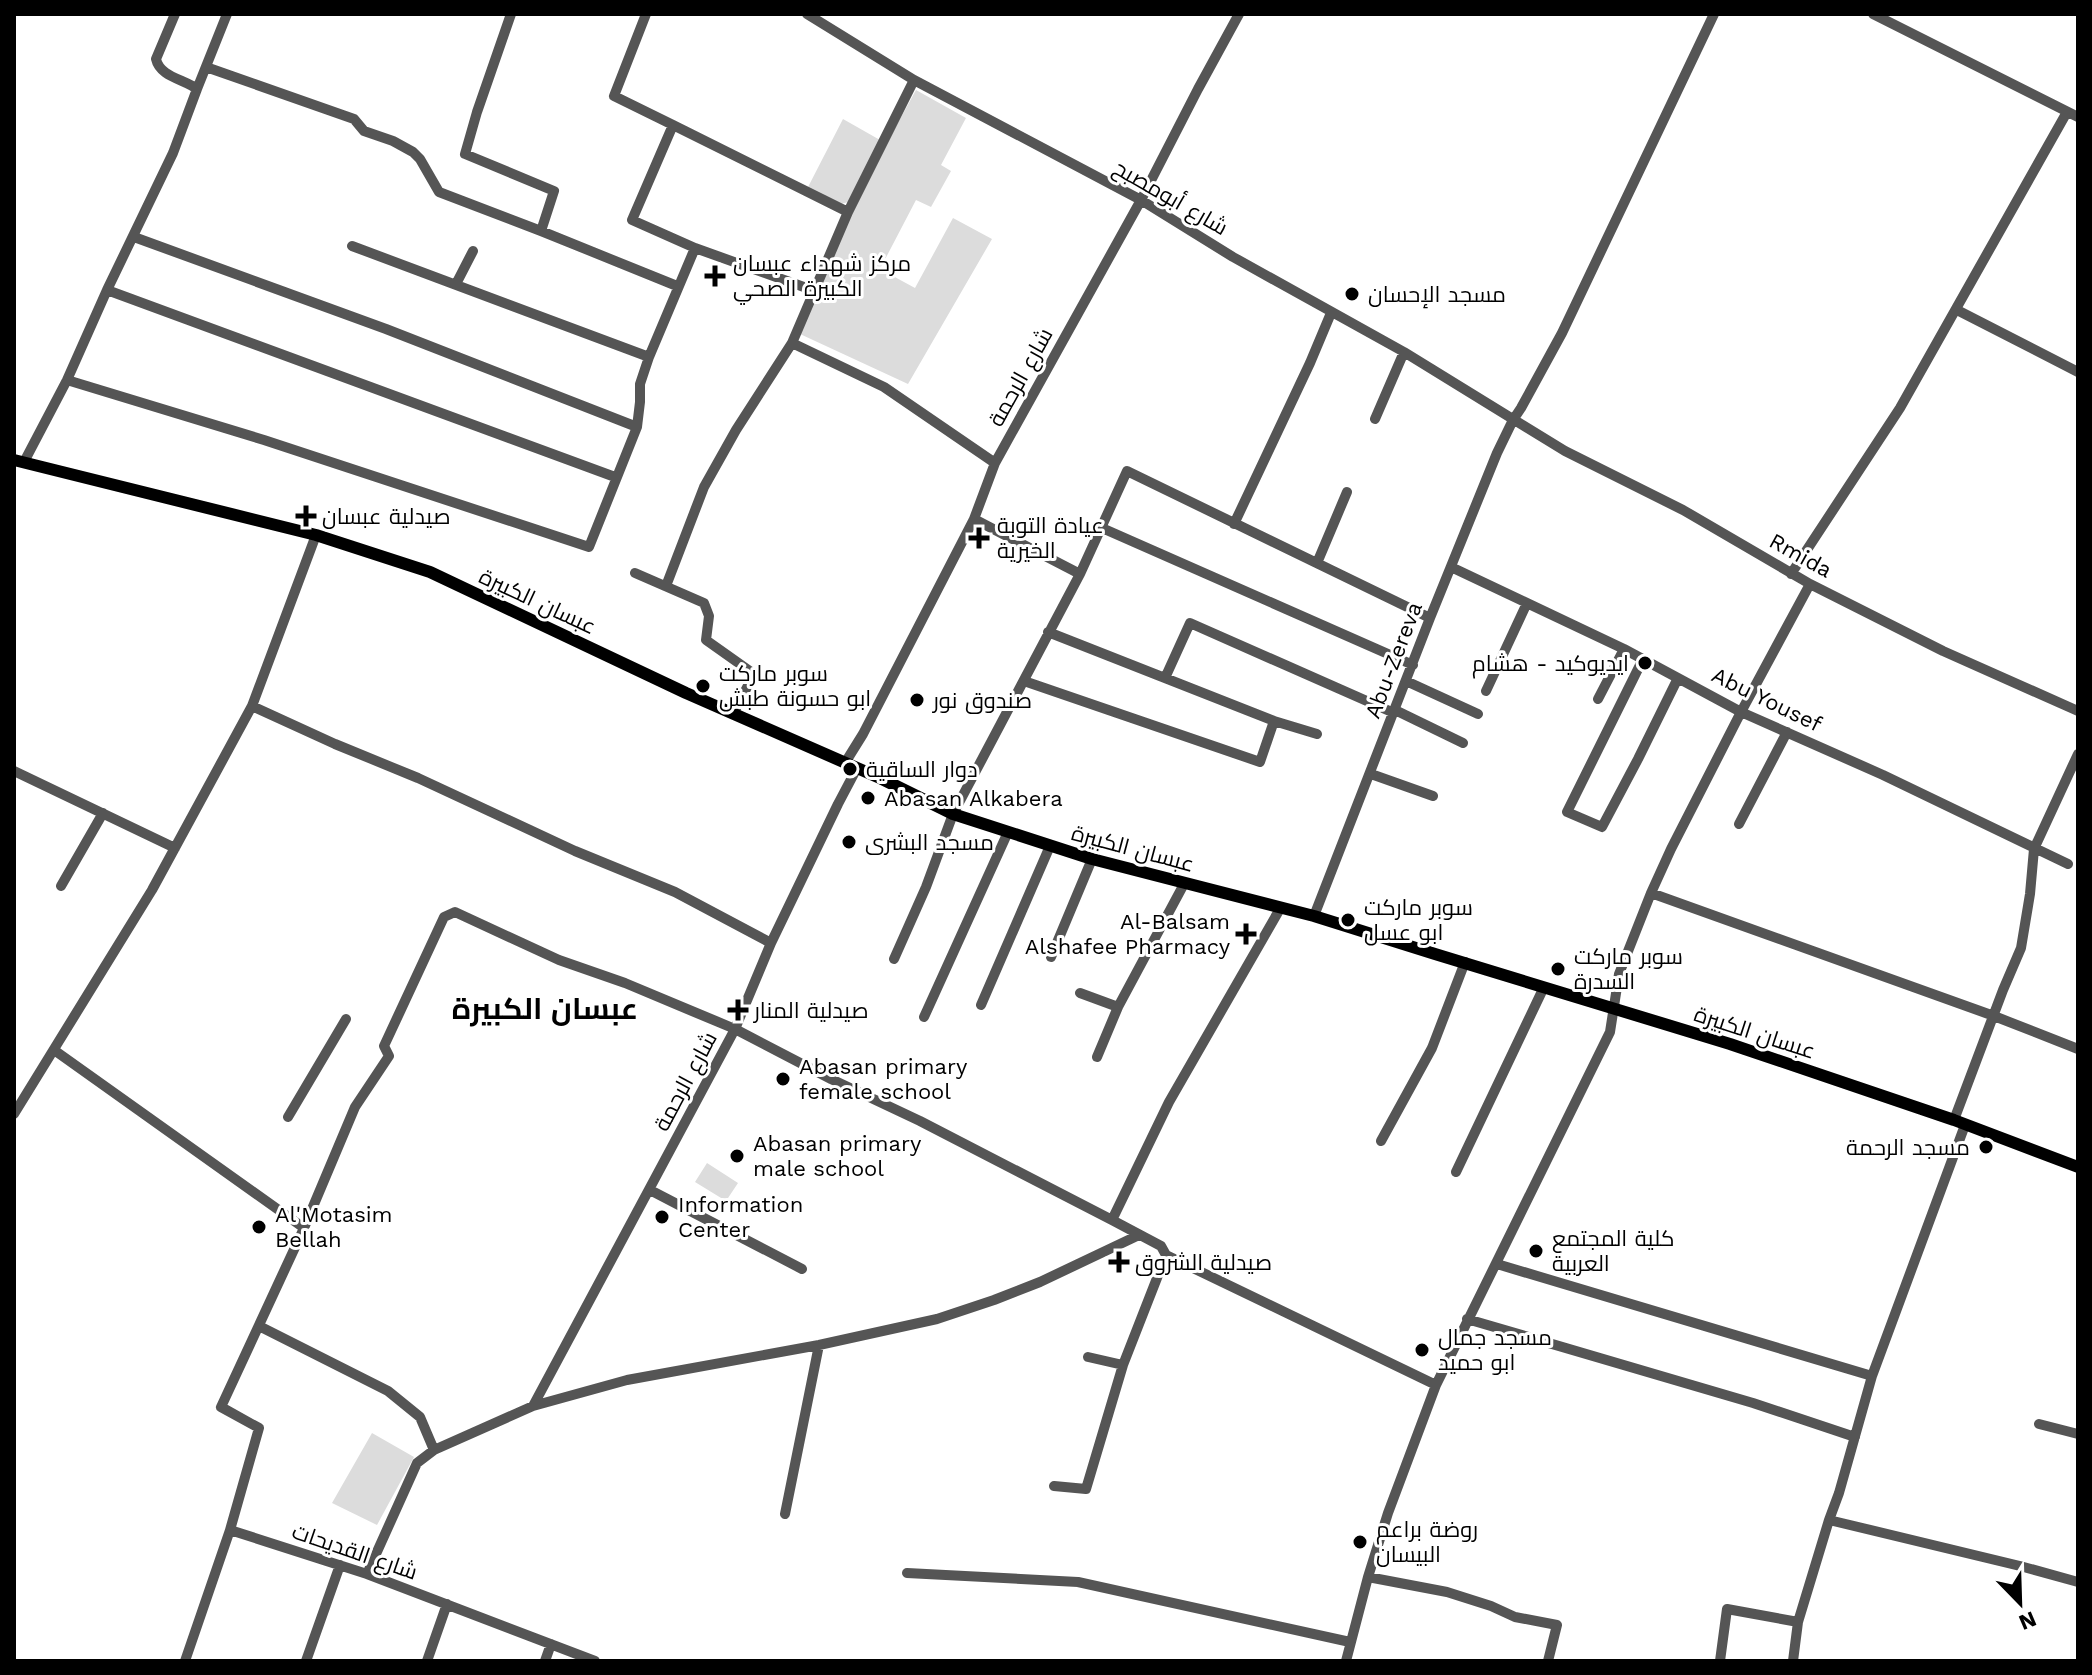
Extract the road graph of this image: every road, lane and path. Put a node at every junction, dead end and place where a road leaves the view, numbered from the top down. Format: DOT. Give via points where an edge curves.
graph roads {
  1 [pos="175,14"];
  2 [pos="227,14"];
  3 [pos="511,14"];
  4 [pos="646,14"];
  5 [pos="807,14"];
  6 [pos="1239,14"];
  7 [pos="1714,14"];
  8 [pos="1873,14"];
  9 [pos="206,67"];
  10 [pos="914,80"];
  11 [pos="197,89"];
  12 [pos="2073,114"];
  13 [pos="673,125"];
  14 [pos="1141,200"];
  15 [pos="848,212"];
  16 [pos="541,231"];
  17 [pos="134,237"];
  18 [pos="352,246"];
  19 [pos="695,248"];
  20 [pos="473,251"];
  21 [pos="456,284"];
  22 [pos="677,286"];
  23 [pos="107,290"];
  24 [pos="815,291"];
  25 [pos="1957,310"];
  26 [pos="1331,313"];
  27 [pos="792,343"];
  28 [pos="1404,352"];
  29 [pos="649,357"];
  30 [pos="2078,372"];
  31 [pos="67,380"];
  32 [pos="1375,419"];
  33 [pos="1513,420"];
  34 [pos="637,427"];
  35 [pos="17,462"];
  36 [pos="995,463"];
  37 [pos="615,477"];
  38 [pos="1347,492"];
  39 [pos="974,519"];
  40 [pos="1234,524"];
  41 [pos="1102,528"];
  42 [pos="316,535"];
  43 [pos="1317,563"];
  44 [pos="1451,567"];
  45 [pos="635,573"];
  46 [pos="1080,574"];
  47 [pos="1791,574"];
  48 [pos="1810,584"];
  49 [pos="666,586"];
  50 [pos="1527,603"];
  51 [pos="1430,618"];
  52 [pos="1048,632"];
  53 [pos="1624,649"];
  54 [pos="1643,659"];
  55 [pos="1413,665"];
  56 [pos="1165,678"];
  57 [pos="1678,678"];
  58 [pos="1024,681"];
  59 [pos="1406,681"];
  60 [pos="1486,691"];
  61 [pos="1598,699"];
  62 [pos="252,706"];
  63 [pos="2078,711"];
  64 [pos="1395,712"];
  65 [pos="1741,712"];
  66 [pos="733,714"];
  67 [pos="1478,714"];
  68 [pos="1274,721"];
  69 [pos="1787,732"];
  70 [pos="1317,734"];
  71 [pos="1463,743"];
  72 [pos="2078,754"];
  73 [pos="851,766"];
  74 [pos="14,771"];
  75 [pos="1371,774"];
  76 [pos="1433,796"];
  77 [pos="103,813"];
  78 [pos="953,814"];
  79 [pos="1739,824"];
  80 [pos="1008,832"];
  81 [pos="1050,846"];
  82 [pos="175,848"];
  83 [pos="2034,849"];
  84 [pos="1092,859"];
  85 [pos="2068,864"];
  86 [pos="1184,884"];
  87 [pos="61,886"];
  88 [pos="1651,893"];
  89 [pos="1281,907"];
  90 [pos="1314,916"];
  91 [pos="771,943"];
  92 [pos="1051,957"];
  93 [pos="894,959"];
  94 [pos="1465,962"];
  95 [pos="1544,987"];
  96 [pos="1080,993"];
  97 [pos="981,1005"];
  98 [pos="1118,1007"];
  99 [pos="1614,1008"];
  100 [pos="1994,1016"];
  101 [pos="924,1017"];
  102 [pos="346,1019"];
  103 [pos="735,1029"];
  104 [pos="2078,1049"];
  105 [pos="54,1050"];
  106 [pos="1097,1057"];
  107 [pos="14,1114"];
  108 [pos="288,1117"];
  109 [pos="1960,1122"];
  110 [pos="1381,1141"];
  111 [pos="2078,1167"];
  112 [pos="1456,1172"];
  113 [pos="650,1190"];
  114 [pos="1112,1220"];
  115 [pos="304,1228"];
  116 [pos="1139,1235"];
  117 [pos="1166,1255"];
  118 [pos="1497,1264"];
  119 [pos="802,1269"];
  120 [pos="1467,1319"];
  121 [pos="259,1326"];
  122 [pos="819,1345"];
  123 [pos="1088,1357"];
  124 [pos="1123,1365"];
  125 [pos="1872,1376"];
  126 [pos="1436,1385"];
  127 [pos="533,1406"];
  128 [pos="2039,1424"];
  129 [pos="2078,1434"];
  130 [pos="1855,1437"];
  131 [pos="434,1450"];
  132 [pos="1054,1486"];
  133 [pos="785,1514"];
  134 [pos="1829,1520"];
  135 [pos="230,1530"];
  136 [pos="340,1565"];
  137 [pos="907,1573"];
  138 [pos="367,1574"];
  139 [pos="1368,1577"];
  140 [pos="2078,1582"];
  141 [pos="447,1604"];
  142 [pos="1798,1622"];
  143 [pos="1350,1642"];
  144 [pos="551,1644"];
  145 [pos="185,1661"];
  146 [pos="306,1661"];
  147 [pos="427,1661"];
  148 [pos="545,1661"];
  149 [pos="595,1661"];
  150 [pos="1346,1661"];
  151 [pos="1548,1661"];
  152 [pos="1720,1661"];
  153 [pos="1793,1661"];
  1 -- 11 [label="street" via="156,59 158,67"];
  2 -- 9 [label="street"];
  3 -- 16 [label="street" via="465,154 554,191"];
  4 -- 13 [label="street" via="614,96"];
  5 -- 10 [label="street, شارع أبومصبح"];
  6 -- 14 [label="street, شارع الرحمة"];
  7 -- 33 [label="street, Abu-Zereva" via="1562,333"];
  8 -- 12 [label="street"];
  9 -- 11 [label="street"];
  9 -- 16 [label="street" via="354,119 364,131 413,152 439,192"];
  10 -- 14 [label="street, شارع أبومصبح"];
  10 -- 15 [label="street"];
  11 -- 17 [label="street"];
  12 -- 25 [label="street" via="2002,225"];
  13 -- 15 [label="street"];
  13 -- 19 [label="street" via="632,220"];
  14 -- 26 [label="street, شارع أبومصبح"];
  14 -- 36 [label="street, شارع الرحمة"];
  15 -- 24 [label="street"];
  16 -- 22 [label="street"];
  17 -- 23 [label="street"];
  17 -- 34 [label="street"];
  18 -- 21 [label="street"];
  19 -- 22 [label="street"];
  19 -- 24 [label="street"];
  20 -- 21 [label="street"];
  21 -- 29 [label="street"];
  22 -- 29 [label="street"];
  23 -- 31 [label="street"];
  23 -- 37 [label="street"];
  24 -- 27 [label="street"];
  25 -- 30 [label="street"];
  25 -- 47 [label="street"];
  26 -- 28 [label="street, شارع أبومصبح"];
  26 -- 40 [label="street"];
  27 -- 36 [label="street" via="884,387"];
  27 -- 49 [label="street" via="704,487"];
  28 -- 32 [label="street"];
  28 -- 33 [label="street, شارع أبومصبح"];
  29 -- 34 [label="street" via="640,384"];
  31 -- 35 [label="street"];
  31 -- 37 [label="street" via="589,547"];
  33 -- 44 [label="street, Abu-Zereva"];
  33 -- 47 [label="street, Rmida"];
  34 -- 37 [label="street"];
  35 -- 42 [label="main road, عبسان الكبيرة"];
  36 -- 39 [label="street, شارع الرحمة"];
  38 -- 43 [label="street"];
  39 -- 46 [label="street"];
  39 -- 73 [label="street, شارع الرحمة"];
  40 -- 41 [label="street" via="1127,471"];
  40 -- 43 [label="street"];
  41 -- 46 [label="street"];
  41 -- 55 [label="street"];
  42 -- 62 [label="street"];
  42 -- 66 [label="main road, عبسان الكبيرة" via="430,572"];
  43 -- 51 [label="street"];
  44 -- 50 [label="street, Abu Yousef"];
  44 -- 51 [label="street, Abu-Zereva"];
  45 -- 49 [label="street"];
  46 -- 52 [label="street"];
  47 -- 48 [label="street, Rmida"];
  48 -- 63 [label="street, Rmida"];
  48 -- 65 [label="street"];
  49 -- 66 [label="street" via="704,603 709,616 706,640 754,674"];
  50 -- 53 [label="street, Abu Yousef"];
  50 -- 60 [label="street"];
  51 -- 55 [label="street, Abu-Zereva"];
  52 -- 56 [label="street"];
  52 -- 58 [label="street"];
  53 -- 54 [label="street, Abu Yousef"];
  53 -- 61 [label="street"];
  54 -- 57 [label="street, Abu Yousef"];
  54 -- 57 [label="street" via="1567,812 1602,827"];
  55 -- 59 [label="street, Abu-Zereva"];
  56 -- 64 [label="street" via="1190,623"];
  56 -- 68 [label="street"];
  57 -- 65 [label="street, Abu Yousef"];
  58 -- 68 [label="street" via="1260,762"];
  58 -- 78 [label="street"];
  59 -- 64 [label="street, Abu-Zereva"];
  59 -- 67 [label="street"];
  62 -- 82 [label="street"];
  62 -- 91 [label="street" via="675,892"];
  64 -- 71 [label="street"];
  64 -- 75 [label="street, Abu-Zereva"];
  65 -- 69 [label="street, Abu Yousef"];
  65 -- 88 [label="street"];
  66 -- 73 [label="main road, عبسان الكبيرة"];
  68 -- 70 [label="street"];
  69 -- 79 [label="street"];
  69 -- 83 [label="street, Abu Yousef"];
  72 -- 83 [label="street"];
  73 -- 78 [label="main road, عبسان الكبيرة"];
  73 -- 91 [label="street, شارع الرحمة"];
  74 -- 77 [label="street"];
  75 -- 76 [label="street"];
  75 -- 90 [label="street, Abu-Zereva"];
  77 -- 82 [label="street"];
  77 -- 87 [label="street"];
  78 -- 80 [label="main road, عبسان الكبيرة"];
  78 -- 93 [label="street"];
  80 -- 81 [label="main road, عبسان الكبيرة"];
  80 -- 101 [label="street"];
  81 -- 84 [label="main road, عبسان الكبيرة"];
  81 -- 97 [label="street"];
  82 -- 105 [label="street"];
  83 -- 85 [label="street, Abu Yousef"];
  83 -- 100 [label="street" via="2021,948"];
  84 -- 86 [label="main road, عبسان الكبيرة"];
  84 -- 92 [label="street"];
  86 -- 89 [label="main road, عبسان الكبيرة"];
  86 -- 98 [label="street"];
  88 -- 99 [label="street" via="1619,974"];
  88 -- 100 [label="street"];
  89 -- 90 [label="main road, عبسان الكبيرة"];
  89 -- 114 [label="street" via="1169,1102"];
  90 -- 94 [label="main road, عبسان الكبيرة"];
  91 -- 103 [label="street, شارع الرحمة"];
  94 -- 95 [label="main road, عبسان الكبيرة"];
  94 -- 110 [label="street" via="1432,1048"];
  95 -- 99 [label="main road, عبسان الكبيرة"];
  95 -- 112 [label="street"];
  96 -- 98 [label="street"];
  98 -- 106 [label="street"];
  99 -- 109 [label="main road, عبسان الكبيرة"];
  99 -- 118 [label="street" via="1610,1032"];
  100 -- 104 [label="street"];
  100 -- 109 [label="street"];
  102 -- 108 [label="street"];
  103 -- 113 [label="street, شارع الرحمة"];
  103 -- 114 [label="street"];
  103 -- 115 [label="street" via="559,960 455,912 444,917 384,1046 389,1056 355,1107"];
  105 -- 107 [label="street"];
  105 -- 115 [label="street"];
  109 -- 111 [label="main road, عبسان الكبيرة"];
  109 -- 125 [label="street"];
  113 -- 119 [label="street"];
  113 -- 127 [label="street, شارع الرحمة"];
  114 -- 116 [label="street"];
  115 -- 121 [label="street"];
  116 -- 117 [label="street" via="1161,1246"];
  116 -- 122 [label="street" via="994,1300 937,1319"];
  117 -- 124 [label="street"];
  117 -- 126 [label="street"];
  118 -- 120 [label="street"];
  118 -- 125 [label="street"];
  120 -- 126 [label="street"];
  120 -- 130 [label="street"];
  121 -- 131 [label="street" via="388,1391 420,1417"];
  121 -- 135 [label="street" via="221,1407 259,1428"];
  122 -- 127 [label="street" via="627,1380"];
  122 -- 133 [label="street"];
  123 -- 124 [label="street"];
  124 -- 132 [label="street" via="1086,1489"];
  125 -- 130 [label="street"];
  126 -- 139 [label="street"];
  127 -- 131 [label="street"];
  128 -- 129 [label="street"];
  130 -- 134 [label="street"];
  131 -- 138 [label="street" via="417,1463"];
  134 -- 140 [label="street"];
  134 -- 142 [label="street"];
  135 -- 136 [label="street, شارع القديحات"];
  135 -- 145 [label="street"];
  136 -- 138 [label="street, شارع القديحات"];
  136 -- 146 [label="street"];
  137 -- 143 [label="street" via="1078,1582"];
  138 -- 141 [label="street, شارع القديحات"];
  139 -- 143 [label="street"];
  139 -- 151 [label="street" via="1447,1592 1515,1617 1557,1625"];
  141 -- 144 [label="street, شارع القديحات"];
  141 -- 147 [label="street"];
  142 -- 152 [label="street" via="1727,1609"];
  142 -- 153 [label="street"];
  143 -- 150 [label="street"];
  144 -- 148 [label="street"];
  144 -- 149 [label="street, شارع القديحات"];
}
